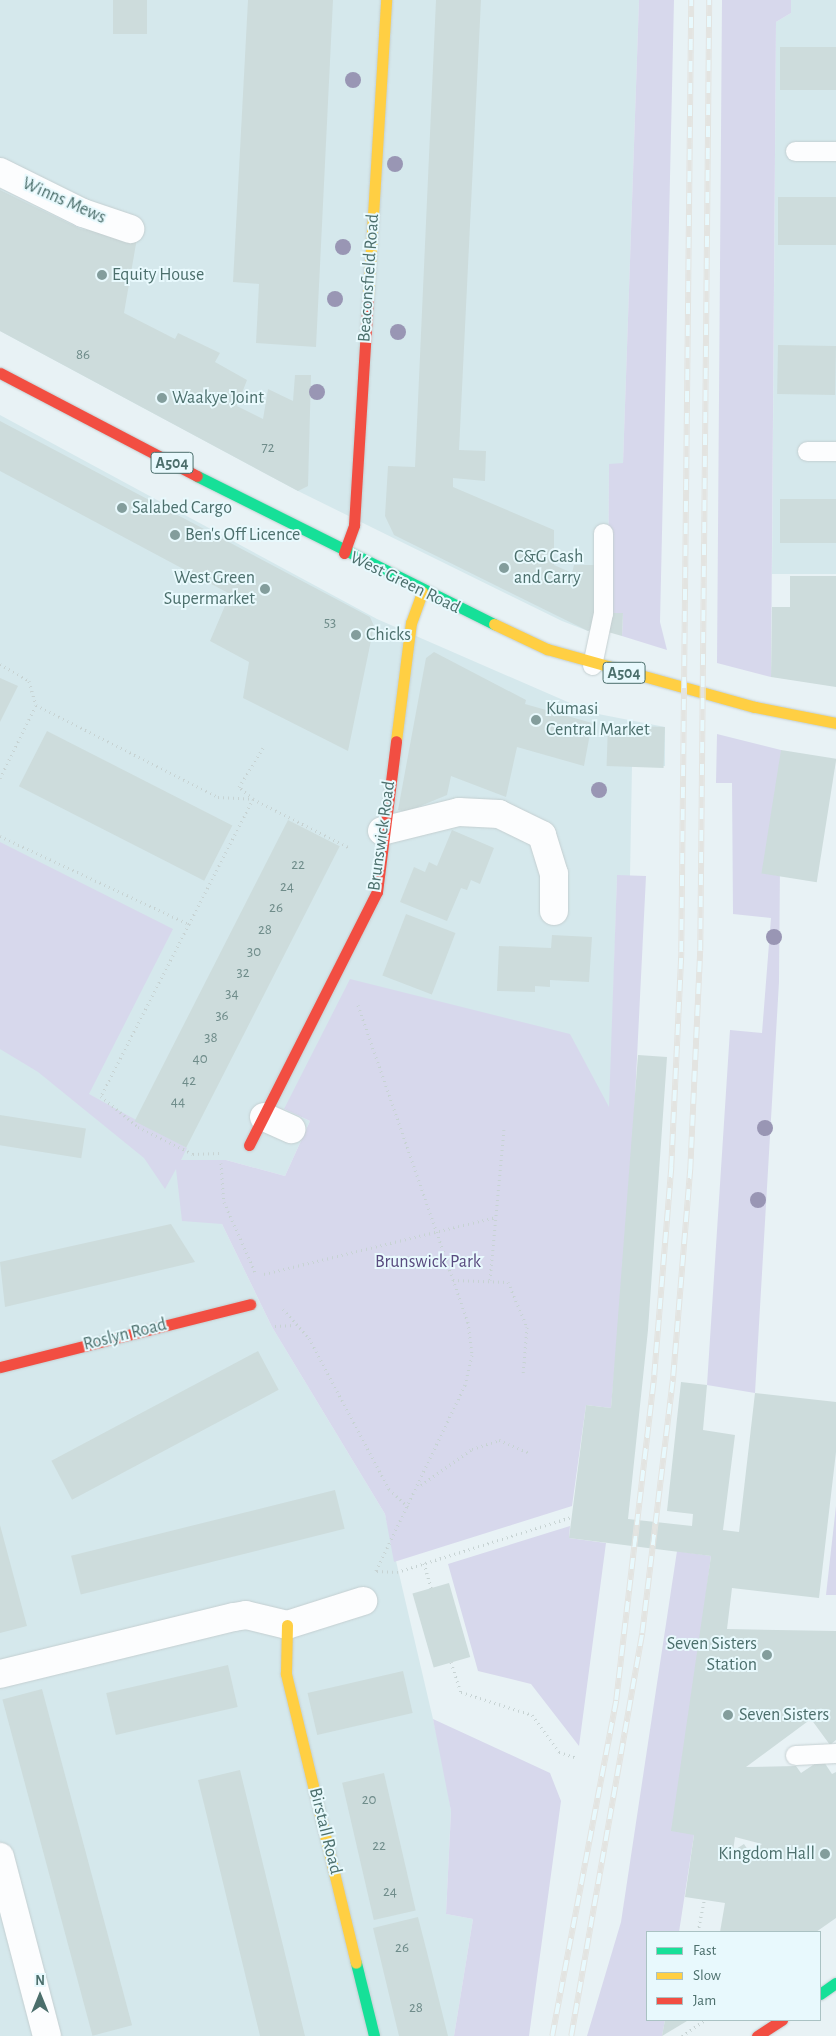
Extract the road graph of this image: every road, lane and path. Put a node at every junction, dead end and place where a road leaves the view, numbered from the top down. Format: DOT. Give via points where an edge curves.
graph roads {
  1 [pos="386,0"];
  2 [pos="796,151"];
  3 [pos="836,151"];
  4 [pos="0,172"];
  5 [pos="130,229"];
  6 [pos="0,373"];
  7 [pos="807,451"];
  8 [pos="836,451"];
  9 [pos="603,533"];
  10 [pos="344,553"];
  11 [pos="422,592"];
  12 [pos="0,664"];
  13 [pos="592,665"];
  14 [pos="36,705"];
  15 [pos="836,724"];
  16 [pos="263,748"];
  17 [pos="0,778"];
  18 [pos="253,799"];
  19 [pos="382,831"];
  20 [pos="0,836"];
  21 [pos="380,863"];
  22 [pos="554,911"];
  23 [pos="189,924"];
  24 [pos="333,978"];
  25 [pos="264,1116"];
  26 [pos="290,1128"];
  27 [pos="504,1130"];
  28 [pos="249,1145"];
  29 [pos="222,1152"];
  30 [pos="221,1158"];
  31 [pos="496,1217"];
  32 [pos="436,1232"];
  33 [pos="257,1276"];
  34 [pos="252,1277"];
  35 [pos="453,1280"];
  36 [pos="490,1280"];
  37 [pos="263,1282"];
  38 [pos="279,1303"];
  39 [pos="250,1304"];
  40 [pos="295,1325"];
  41 [pos="272,1327"];
  42 [pos="0,1367"];
  43 [pos="523,1375"];
  44 [pos="529,1452"];
  45 [pos="420,1485"];
  46 [pos="408,1507"];
  47 [pos="571,1517"];
  48 [pos="424,1564"];
  49 [pos="431,1588"];
  50 [pos="363,1601"];
  51 [pos="287,1625"];
  52 [pos="451,1662"];
  53 [pos="0,1674"];
  54 [pos="836,1753"];
  55 [pos="795,1755"];
  56 [pos="577,1758"];
  57 [pos="0,1857"];
  58 [pos="704,1900"];
  59 [pos="698,1931"];
  60 [pos="836,1983"];
  61 [pos="821,1993"];
  62 [pos="704,2021"];
  63 [pos="780,2021"];
  64 [pos="47,2036"];
  65 [pos="374,2036"];
  66 [pos="682,2036"];
  67 [pos="758,2036"];
  1 -- 10 [label="main road, Beaconsfield Road" via="354,525"];
  2 -- 3 [label="lane"];
  4 -- 5 [label="street, Winns Mews" via="83,213"];
  6 -- 10 [label="main road, West Green Road / A504"];
  7 -- 8 [label="lane"];
  9 -- 13 [label="lane" via="603,613"];
  10 -- 11 [label="main road, West Green Road / A504"];
  11 -- 13 [label="main road, West Green Road / A504" via="546,649"];
  11 -- 19 [label="main road, Brunswick Road" via="410,623"];
  12 -- 14 [label="path" via="29,681"];
  13 -- 15 [label="main road, West Green Road / A504"];
  14 -- 17 [label="path"];
  14 -- 18 [label="path" via="218,797"];
  16 -- 18 [label="path" via="239,787"];
  18 -- 21 [label="path"];
  18 -- 23 [label="path"];
  19 -- 21 [label="main road, Brunswick Road"];
  19 -- 22 [label="street" via="459,812 499,814 542,835 554,874"];
  20 -- 23 [label="path"];
  21 -- 24 [label="main road, Brunswick Road" via="376,892"];
  23 -- 29 [label="path" via="101,1096 138,1127 193,1154"];
  24 -- 25 [label="main road, Brunswick Road"];
  24 -- 32 [label="path" via="353,991"];
  25 -- 26 [label="street"];
  25 -- 28 [label="main road, Brunswick Road"];
  27 -- 31 [label="path"];
  30 -- 33 [label="path" via="224,1202"];
  31 -- 32 [label="path"];
  31 -- 36 [label="path"];
  32 -- 33 [label="path"];
  32 -- 35 [label="path"];
  33 -- 34 [label="path"];
  33 -- 37 [label="path"];
  35 -- 36 [label="path"];
  35 -- 45 [label="path" via="468,1322 472,1355 465,1385"];
  36 -- 43 [label="path" via="508,1282 528,1327"];
  38 -- 40 [label="path"];
  39 -- 42 [label="main road, Roslyn Road"];
  40 -- 41 [label="path"];
  40 -- 46 [label="path" via="309,1338 389,1488"];
  44 -- 45 [label="path" via="500,1440 472,1449"];
  45 -- 46 [label="path"];
  46 -- 48 [label="path" via="376,1571 397,1572"];
  47 -- 48 [label="path"];
  48 -- 49 [label="path"];
  50 -- 51 [label="street"];
  51 -- 53 [label="street" via="234,1617"];
  51 -- 65 [label="main road, Birstall Road" via="286,1674"];
  52 -- 56 [label="path" via="461,1692 532,1715 558,1752"];
  54 -- 55 [label="lane"];
  57 -- 64 [label="street"];
  58 -- 59 [label="path"];
  60 -- 61 [label="main road"];
  62 -- 66 [label="path"];
  63 -- 67 [label="main road"];
}
